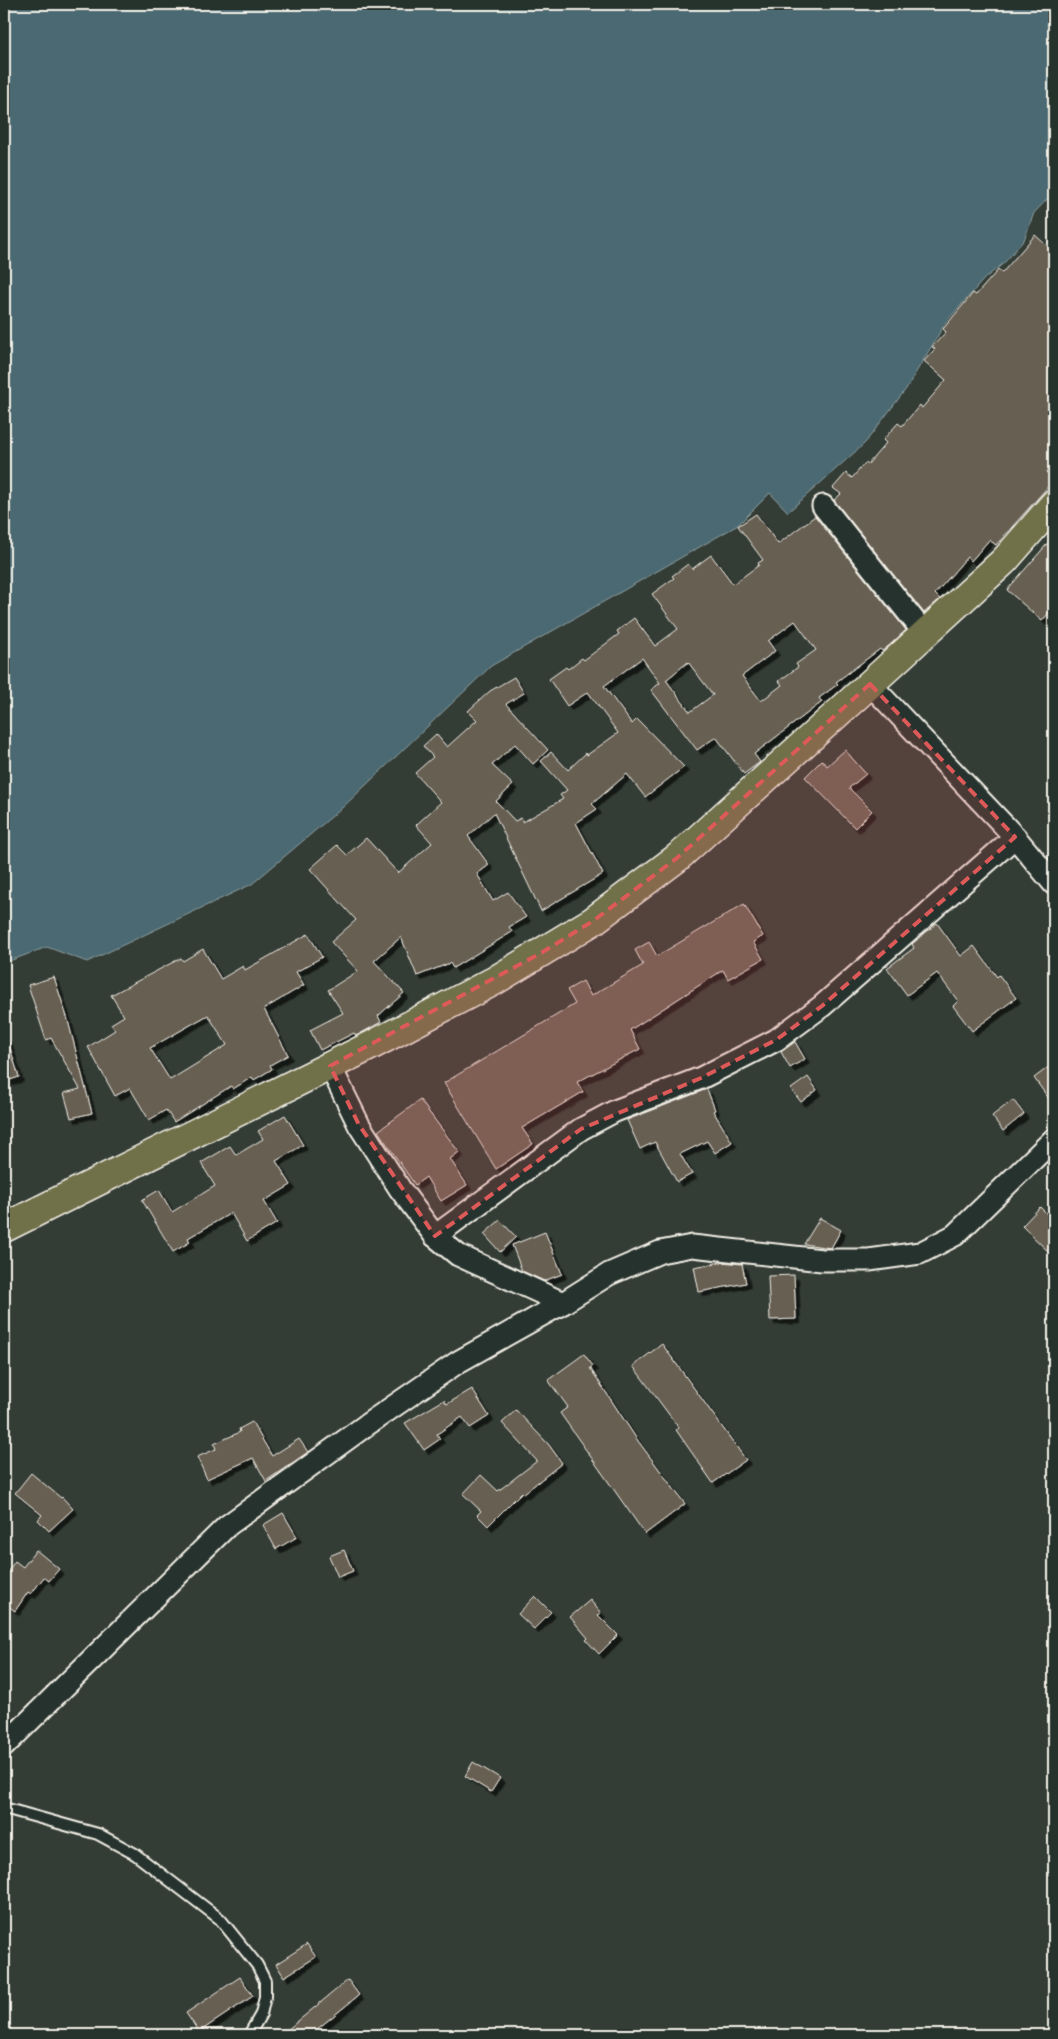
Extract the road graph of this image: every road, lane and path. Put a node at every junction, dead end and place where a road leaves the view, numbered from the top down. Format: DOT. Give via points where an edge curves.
graph roads {
  1 [pos="1054,504"];
  2 [pos="823,506"];
  3 [pos="926,634"];
  4 [pos="870,684"];
  5 [pos="1015,837"];
  6 [pos="1054,884"];
  7 [pos="330,1066"];
  8 [pos="1054,1139"];
  9 [pos="4,1228"];
  10 [pos="435,1236"];
  11 [pos="562,1303"];
  12 [pos="4,1746"];
  13 [pos="4,1808"];
  14 [pos="250,2035"];
  1 -- 3 [label="highway" via="1004,561"];
  2 -- 3 [label="street"];
  3 -- 4 [label="highway"];
  4 -- 5 [label="street"];
  4 -- 7 [label="highway" via="677,858 593,921 494,981"];
  5 -- 6 [label="street"];
  5 -- 10 [label="street" via="822,1006 776,1040 701,1078 615,1111 580,1129"];
  7 -- 9 [label="highway"];
  7 -- 10 [label="street" via="359,1125"];
  8 -- 11 [label="street" via="955,1235 920,1253 869,1260 822,1260 692,1246 660,1252 609,1274"];
  10 -- 11 [label="street" via="458,1254"];
  11 -- 12 [label="street" via="458,1362 227,1526"];
  13 -- 14 [label="lane" via="98,1834 135,1854 220,1919 257,1965 265,1981 261,2014"];
}
